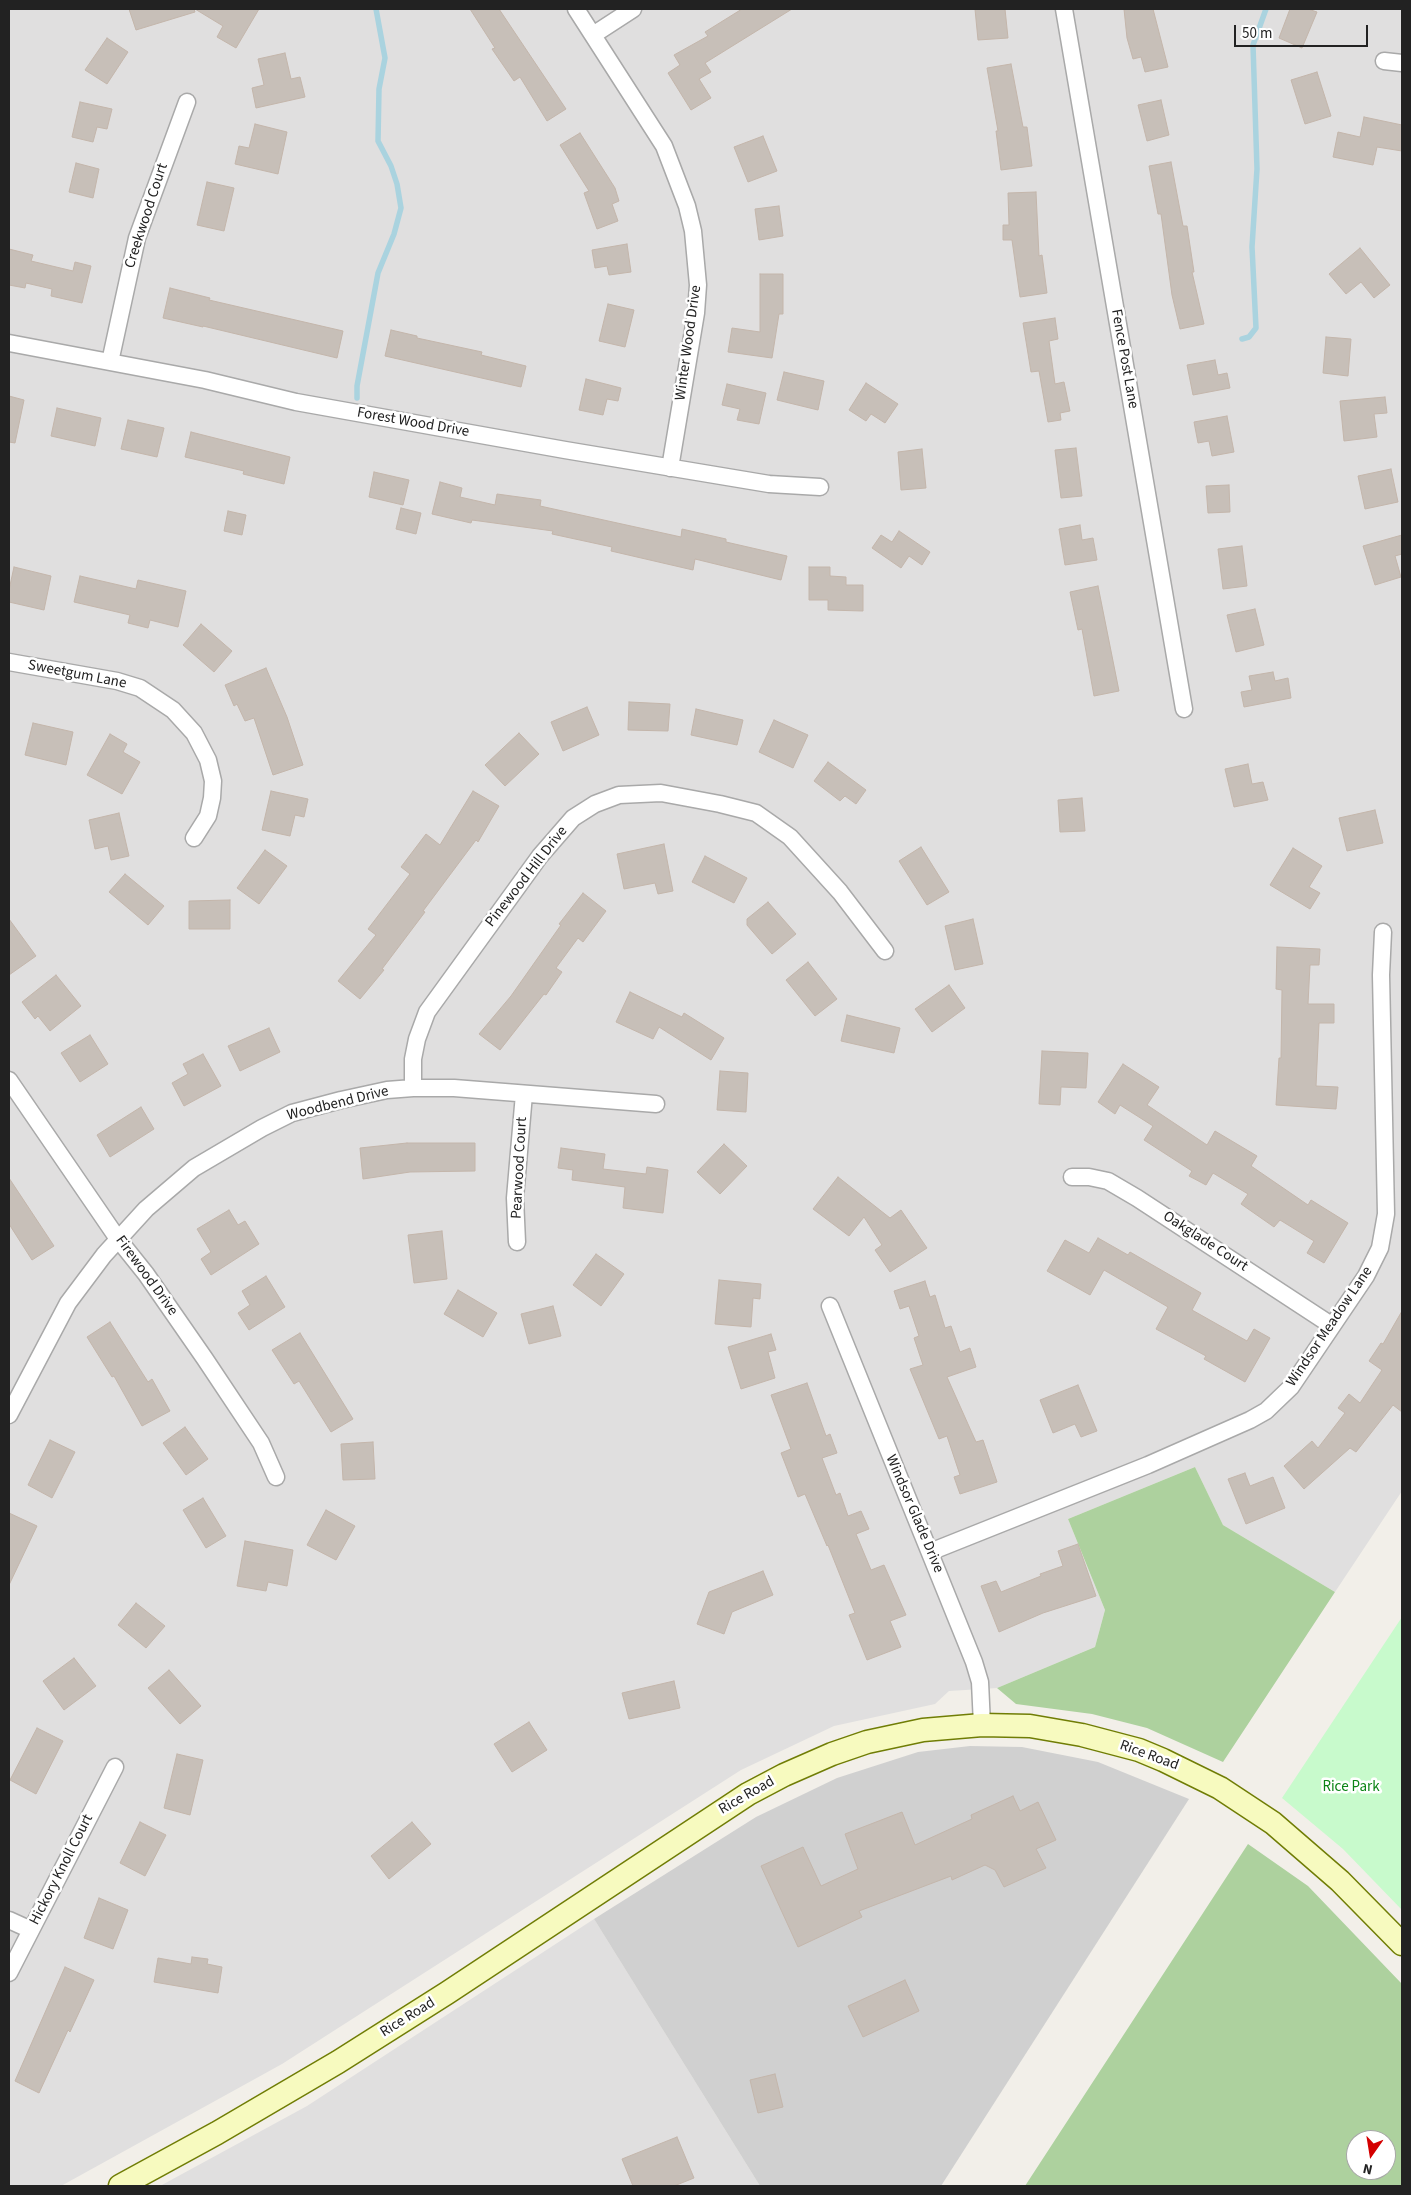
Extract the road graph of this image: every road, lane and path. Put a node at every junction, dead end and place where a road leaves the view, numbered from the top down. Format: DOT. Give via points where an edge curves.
graph roads {
  1 [pos="576,9"];
  2 [pos="634,9"];
  3 [pos="1064,9"];
  4 [pos="593,35"];
  5 [pos="1384,61"];
  6 [pos="1402,63"];
  7 [pos="187,102"];
  8 [pos="9,343"];
  9 [pos="110,362"];
  10 [pos="670,468"];
  11 [pos="820,487"];
  12 [pos="9,662"];
  13 [pos="1184,709"];
  14 [pos="194,838"];
  15 [pos="1383,932"];
  16 [pos="885,950"];
  17 [pos="9,1080"];
  18 [pos="413,1088"];
  19 [pos="524,1094"];
  20 [pos="656,1104"];
  21 [pos="1072,1178"];
  22 [pos="118,1239"];
  23 [pos="517,1242"];
  24 [pos="830,1306"];
  25 [pos="1331,1325"];
  26 [pos="9,1414"];
  27 [pos="276,1476"];
  28 [pos="930,1552"];
  29 [pos="982,1725"];
  30 [pos="115,1766"];
  31 [pos="9,1920"];
  32 [pos="31,1930"];
  33 [pos="1402,1944"];
  34 [pos="9,1973"];
  35 [pos="120,2186"];
  1 -- 4 [label="street, Winter Wood Drive"];
  2 -- 4 [label="street"];
  3 -- 13 [label="street, Fence Post Lane"];
  4 -- 10 [label="street, Winter Wood Drive" via="664,146 694,231 698,285 696,313"];
  5 -- 6 [label="street"];
  7 -- 9 [label="street, Creekwood Court" via="137,238"];
  8 -- 9 [label="street, Forest Wood Drive"];
  9 -- 10 [label="street, Forest Wood Drive" via="296,402"];
  10 -- 11 [label="street, Forest Wood Drive" via="768,484"];
  12 -- 14 [label="street, Sweetgum Lane" via="117,681 140,688 173,710 194,733 208,760 213,781 208,816"];
  15 -- 25 [label="street, Windsor Meadow Lane" via="1386,1214 1375,1261"];
  16 -- 18 [label="street, Pinewood Hill Drive" via="840,892 790,837 756,813 661,793 619,795 595,804 573,818 540,856 427,1012 413,1060"];
  17 -- 22 [label="street, Firewood Drive"];
  18 -- 19 [label="street, Woodbend Drive"];
  18 -- 22 [label="street, Woodbend Drive" via="387,1090 292,1113 262,1128 194,1168 146,1209"];
  19 -- 20 [label="street, Woodbend Drive"];
  19 -- 23 [label="street, Pearwood Court" via="515,1198"];
  21 -- 25 [label="street, Oakglade Court" via="1108,1181"];
  22 -- 26 [label="street, Woodbend Drive" via="68,1303"];
  22 -- 27 [label="street, Firewood Drive" via="205,1359 260,1443"];
  24 -- 28 [label="street, Windsor Glade Drive"];
  25 -- 28 [label="street, Windsor Meadow Lane" via="1291,1387 1266,1411 1148,1465"];
  28 -- 29 [label="street, Windsor Glade Drive" via="980,1682"];
  29 -- 33 [label="street, Rice Road" via="1030,1726 1082,1734 1138,1750 1192,1773 1273,1823 1340,1881"];
  29 -- 35 [label="street, Rice Road" via="923,1730 877,1740 784,1774 706,1820 338,2062"];
  30 -- 32 [label="street, Hickory Knoll Court"];
  31 -- 32 [label="street"];
  32 -- 34 [label="street, Hickory Knoll Court"];
}
